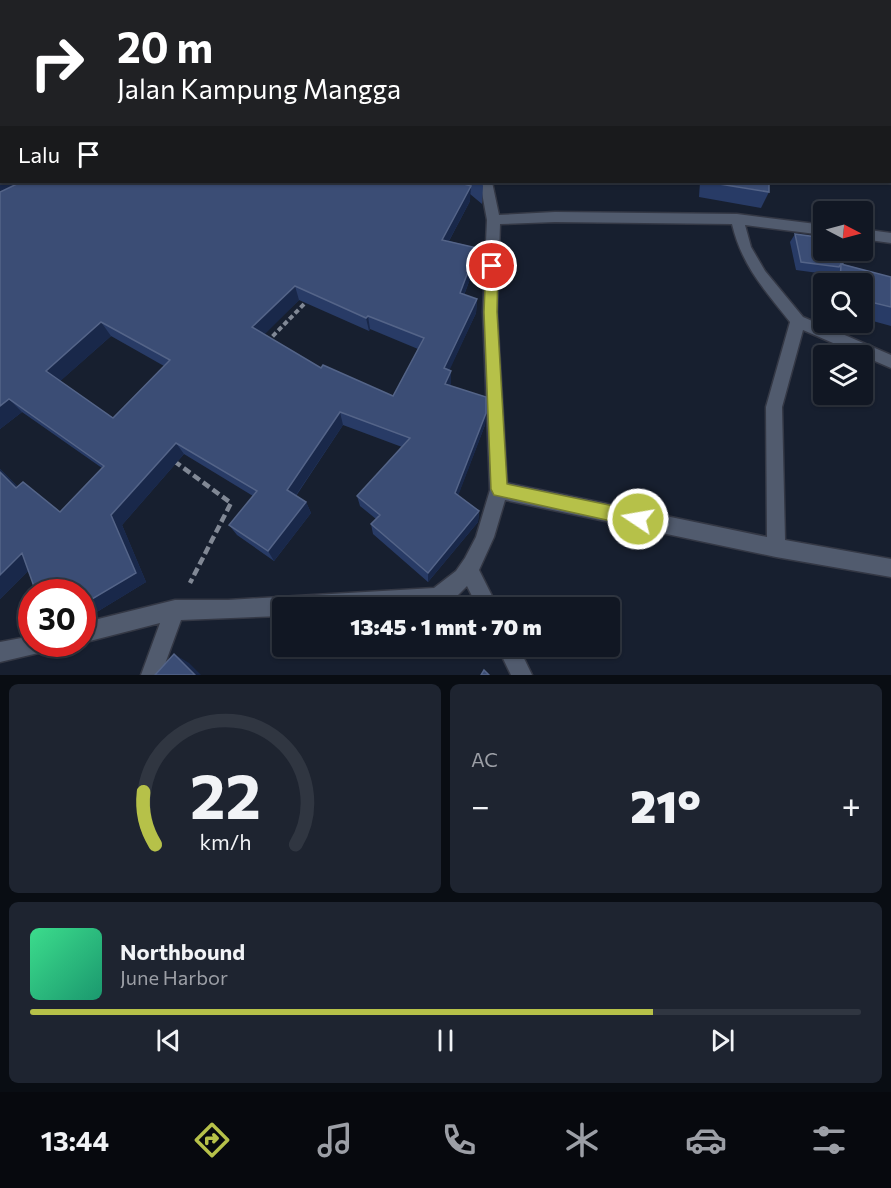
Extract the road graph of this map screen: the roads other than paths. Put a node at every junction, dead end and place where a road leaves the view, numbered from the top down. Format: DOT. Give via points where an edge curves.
graph roads {
  1 [pos="486,183"];
  2 [pos="737,219"];
  3 [pos="494,220"];
  4 [pos="813,229"];
  5 [pos="873,236"];
  6 [pos="891,238"];
  7 [pos="798,321"];
  8 [pos="891,362"];
  9 [pos="499,489"];
  10 [pos="776,548"];
  11 [pos="891,568"];
  12 [pos="470,571"];
  13 [pos="483,597"];
  14 [pos="175,610"];
  15 [pos="96,630"];
  16 [pos="18,648"];
  17 [pos="0,652"];
  18 [pos="513,657"];
  19 [pos="151,675"];
  20 [pos="522,675"];
  1 -- 3 [label="street"];
  2 -- 3 [label="street"];
  2 -- 4 [label="street"];
  2 -- 7 [label="street" via="744,247 760,275"];
  3 -- 9 [label="street" via="490,312"];
  5 -- 6 [label="street"];
  7 -- 8 [label="street"];
  7 -- 10 [label="street" via="774,406"];
  9 -- 10 [label="street"];
  9 -- 12 [label="street" via="486,536"];
  10 -- 11 [label="street"];
  12 -- 13 [label="street"];
  12 -- 14 [label="street" via="437,597"];
  14 -- 15 [label="street"];
  14 -- 19 [label="street"];
  16 -- 17 [label="street"];
  18 -- 20 [label="street"];
}
